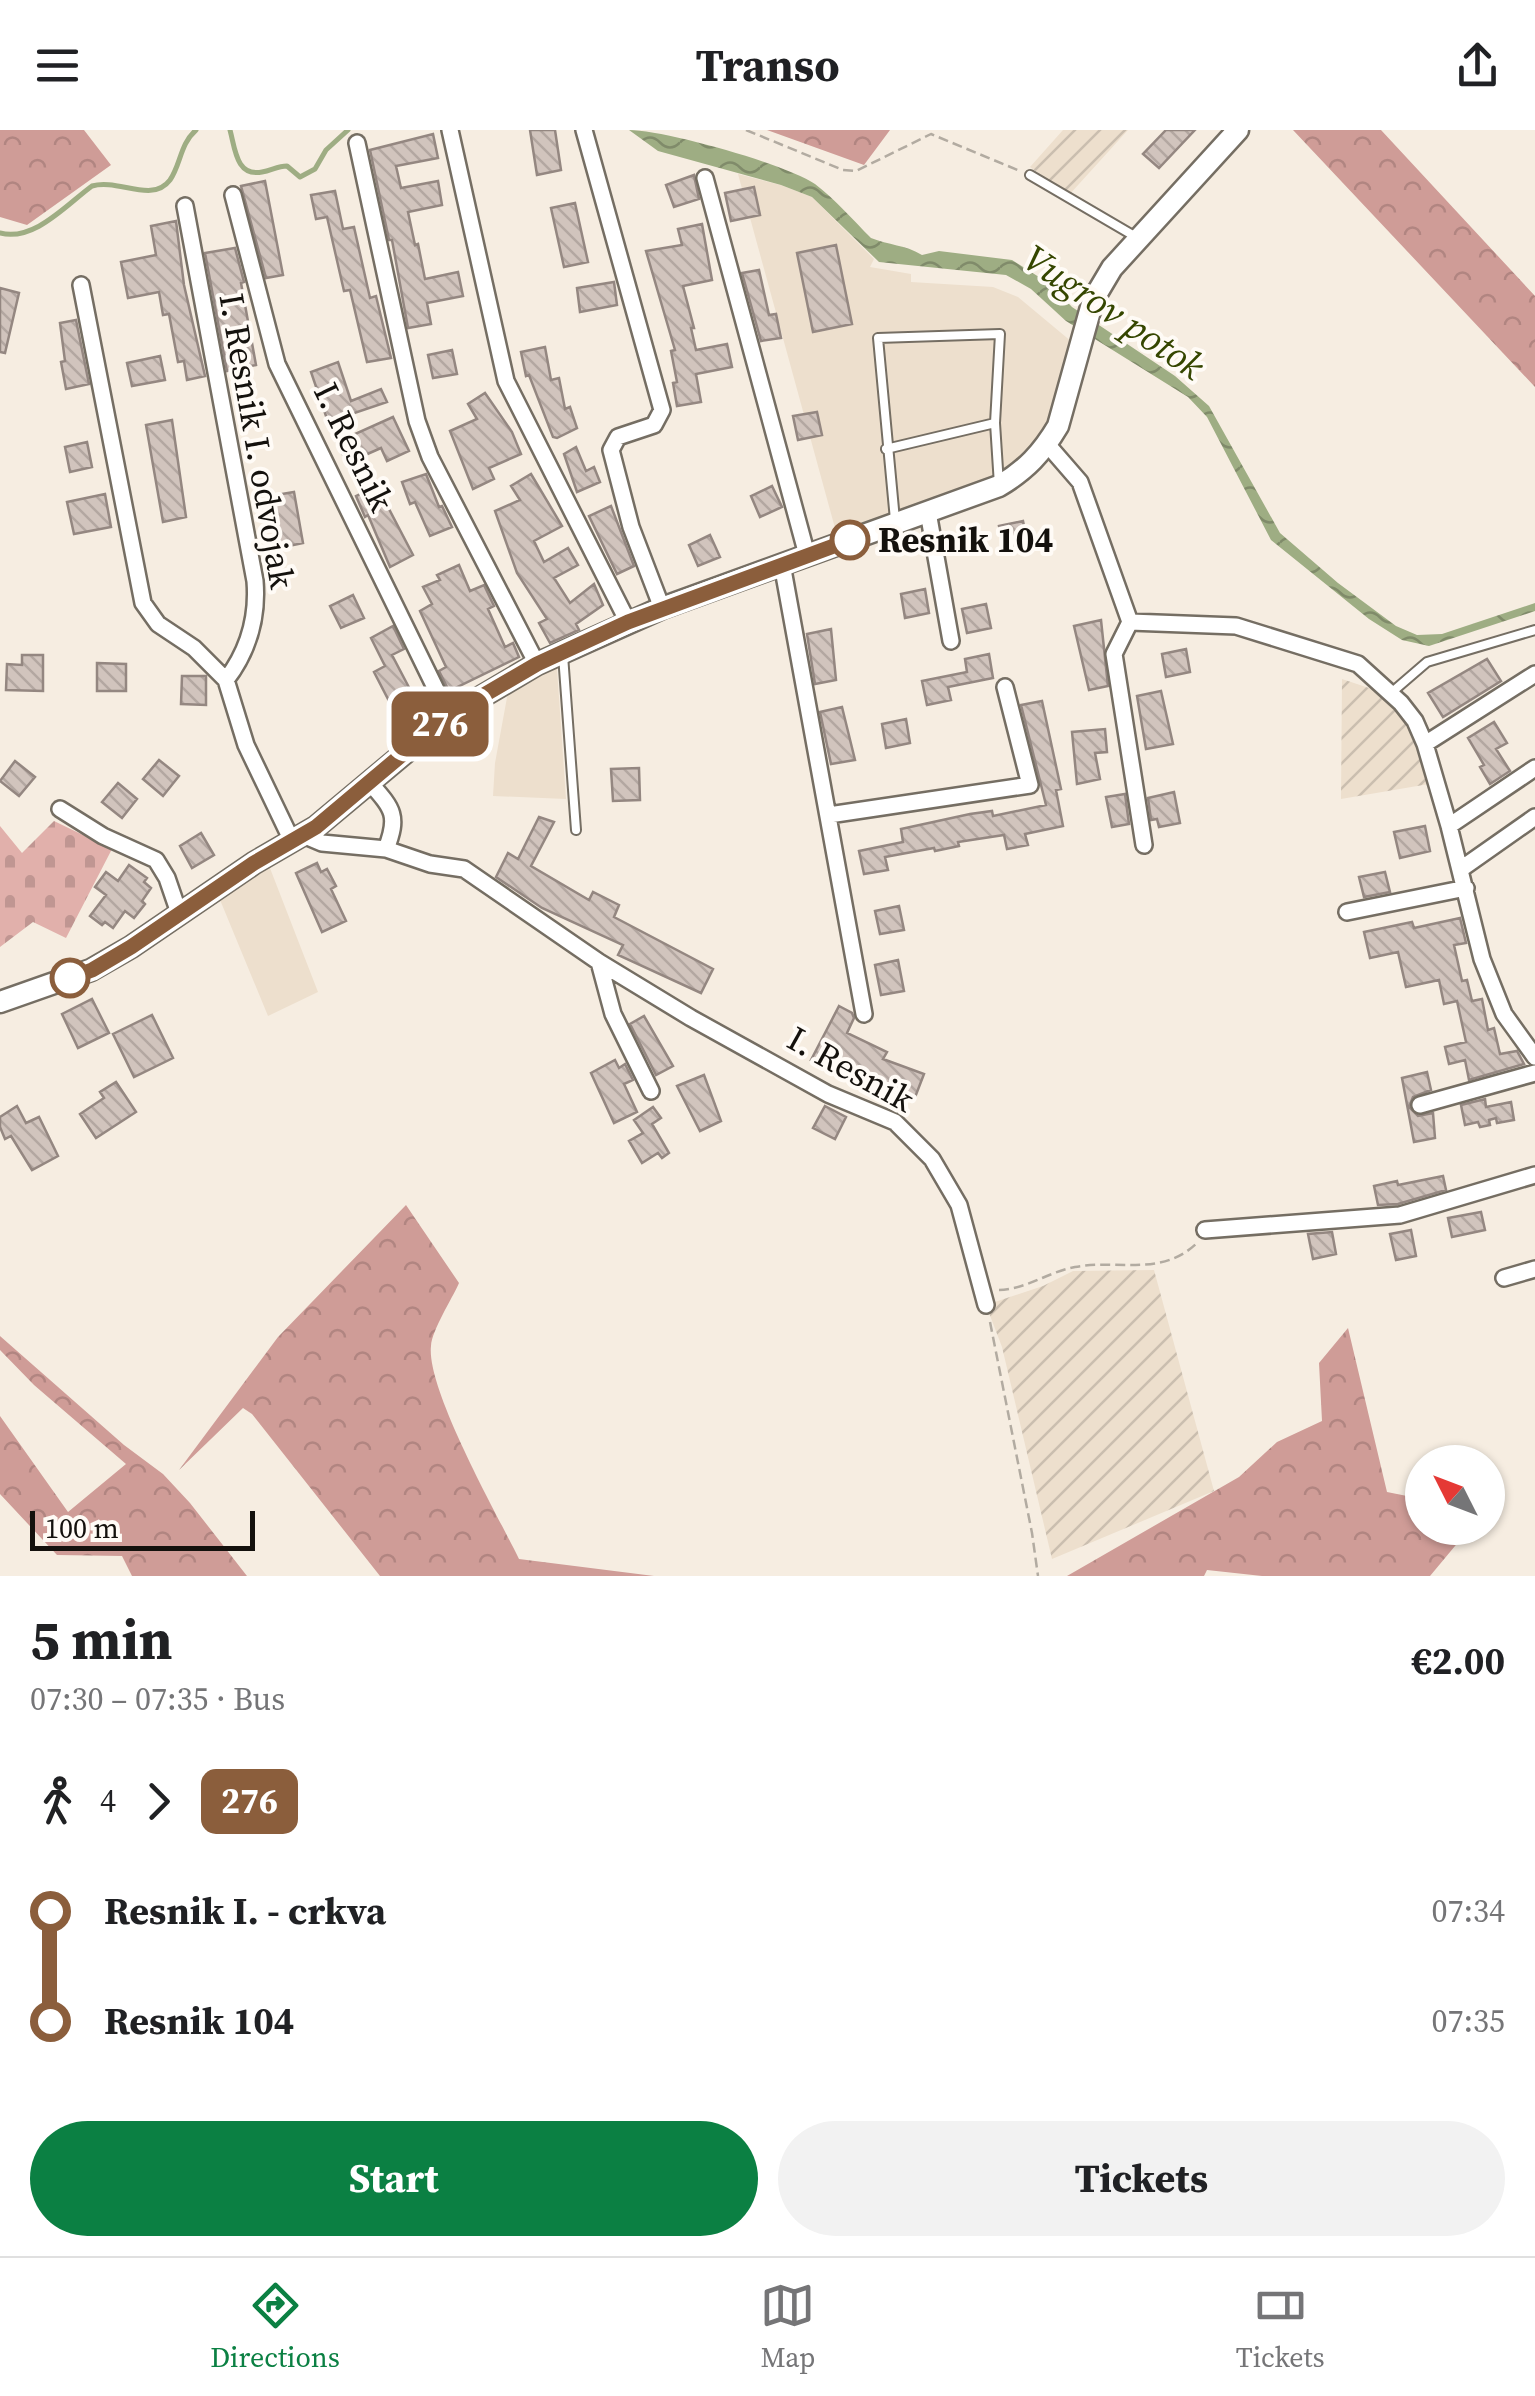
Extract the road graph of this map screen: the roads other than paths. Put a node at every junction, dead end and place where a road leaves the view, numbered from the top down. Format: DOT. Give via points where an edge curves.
graph roads {
  1 [pos="450,130"];
  2 [pos="584,130"];
  3 [pos="1238,130"];
  4 [pos="357,143"];
  5 [pos="1030,176"];
  6 [pos="704,178"];
  7 [pos="233,195"];
  8 [pos="185,206"];
  9 [pos="1136,238"];
  10 [pos="80,285"];
  11 [pos="996,423"];
  12 [pos="1047,444"];
  13 [pos="886,449"];
  14 [pos="1000,486"];
  15 [pos="928,512"];
  16 [pos="895,524"];
  17 [pos="807,555"];
  18 [pos="782,564"];
  19 [pos="662,608"];
  20 [pos="628,622"];
  21 [pos="1130,622"];
  22 [pos="1535,630"];
  23 [pos="952,640"];
  24 [pos="563,652"];
  25 [pos="537,664"];
  26 [pos="1535,674"];
  27 [pos="226,680"];
  28 [pos="1005,686"];
  29 [pos="1391,693"];
  30 [pos="448,716"];
  31 [pos="1425,744"];
  32 [pos="1535,768"];
  33 [pos="371,784"];
  34 [pos="60,808"];
  35 [pos="828,815"];
  36 [pos="1535,817"];
  37 [pos="1450,826"];
  38 [pos="576,830"];
  39 [pos="297,838"];
  40 [pos="1144,844"];
  41 [pos="386,849"];
  42 [pos="1461,869"];
  43 [pos="1466,888"];
  44 [pos="1348,912"];
  45 [pos="179,913"];
  46 [pos="599,962"];
  47 [pos="0,1002"];
  48 [pos="864,1014"];
  49 [pos="1535,1056"];
  50 [pos="1535,1073"];
  51 [pos="651,1091"];
  52 [pos="1420,1105"];
  53 [pos="1535,1175"];
  54 [pos="1205,1230"];
  55 [pos="1535,1269"];
  56 [pos="1504,1278"];
  57 [pos="986,1305"];
  1 -- 20 [label="street" via="506,381"];
  2 -- 19 [label="street" via="662,410 654,425 618,437 611,450"];
  3 -- 9 [label="street"];
  4 -- 25 [label="street, I. Resnik" via="417,421"];
  5 -- 9 [label="lane"];
  6 -- 17 [label="street"];
  7 -- 30 [label="street, I. Resnik" via="277,364"];
  8 -- 27 [label="street, I. Resnik I. odvojak" via="256,594 250,636"];
  9 -- 12 [label="street" via="1093,300 1058,426"];
  10 -- 27 [label="street" via="143,603 158,624"];
  11 -- 13 [label="lane"];
  11 -- 13 [label="lane" via="1000,334 878,338"];
  11 -- 14 [label="lane"];
  12 -- 14 [label="street"];
  12 -- 21 [label="street" via="1080,482"];
  13 -- 16 [label="lane"];
  14 -- 15 [label="street"];
  15 -- 16 [label="street"];
  15 -- 23 [label="street"];
  16 -- 17 [label="street"];
  17 -- 18 [label="street"];
  18 -- 19 [label="street"];
  18 -- 35 [label="street, I. Resnik"];
  19 -- 20 [label="street"];
  20 -- 24 [label="street"];
  21 -- 29 [label="street" via="1236,626 1358,664"];
  21 -- 40 [label="street" via="1114,654"];
  22 -- 29 [label="lane" via="1428,662"];
  24 -- 25 [label="street"];
  24 -- 38 [label="lane"];
  25 -- 30 [label="street"];
  26 -- 31 [label="street"];
  27 -- 39 [label="street" via="246,745"];
  28 -- 35 [label="street" via="1030,785"];
  29 -- 31 [label="street"];
  30 -- 33 [label="street"];
  31 -- 37 [label="street"];
  32 -- 37 [label="street"];
  33 -- 39 [label="street"];
  33 -- 41 [label="street" via="394,817"];
  34 -- 45 [label="street" via="156,860"];
  35 -- 48 [label="street, I. Resnik"];
  36 -- 42 [label="street"];
  37 -- 42 [label="street"];
  39 -- 41 [label="street, I. Resnik"];
  39 -- 45 [label="street"];
  41 -- 46 [label="street, I. Resnik" via="464,869"];
  42 -- 43 [label="street"];
  43 -- 44 [label="street"];
  43 -- 49 [label="street" via="1482,959 1504,1014"];
  45 -- 47 [label="street" via="92,970"];
  46 -- 51 [label="street" via="613,1014"];
  46 -- 57 [label="street, I. Resnik" via="828,1094 895,1122 932,1160 958,1205"];
  50 -- 52 [label="street"];
  53 -- 54 [label="street" via="1400,1215"];
  55 -- 56 [label="street"];
}
